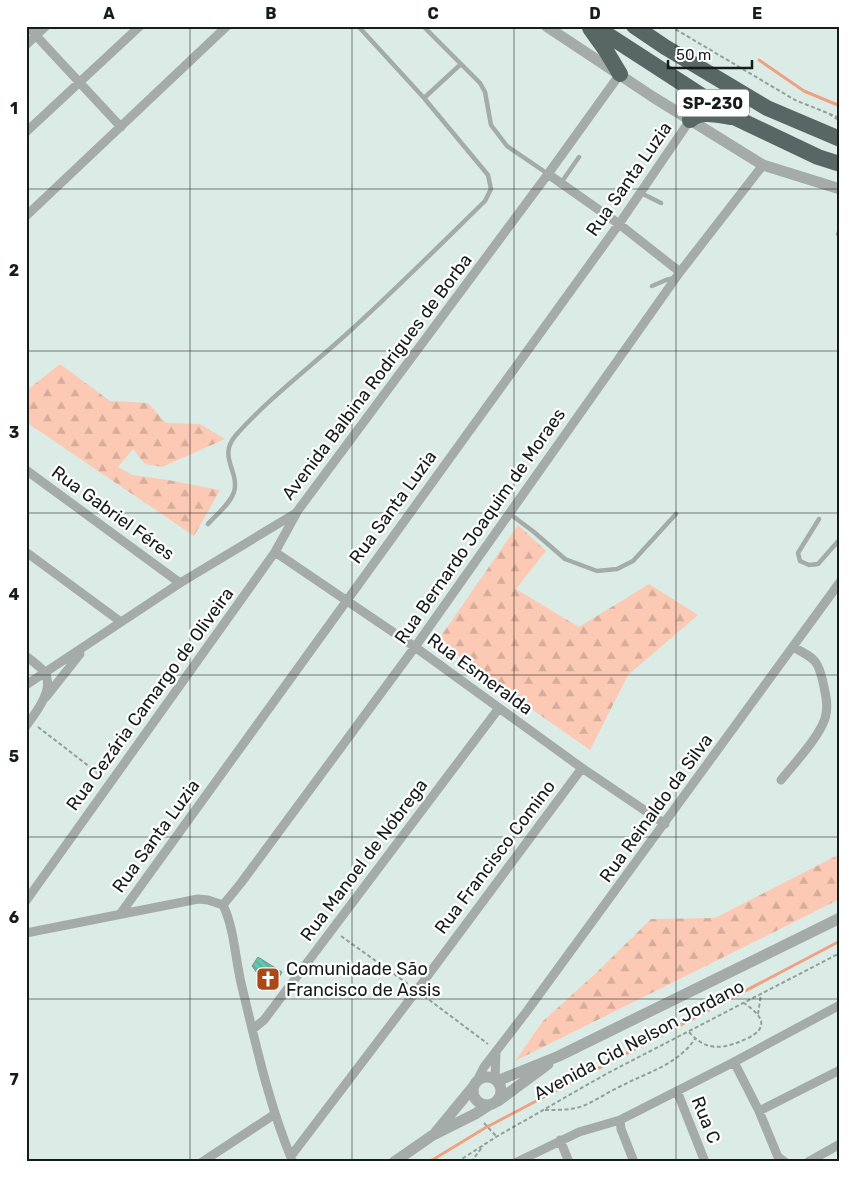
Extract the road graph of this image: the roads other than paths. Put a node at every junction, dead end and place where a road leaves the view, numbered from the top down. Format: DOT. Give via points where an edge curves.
graph roads {
  1 [pos="26,26"];
  2 [pos="46,26"];
  3 [pos="140,26"];
  4 [pos="226,26"];
  5 [pos="358,26"];
  6 [pos="423,26"];
  7 [pos="546,26"];
  8 [pos="589,26"];
  9 [pos="594,26"];
  10 [pos="634,26"];
  11 [pos="36,36"];
  12 [pos="26,45"];
  13 [pos="461,64"];
  14 [pos="620,74"];
  15 [pos="79,84"];
  16 [pos="424,98"];
  17 [pos="736,118"];
  18 [pos="690,120"];
  19 [pos="121,127"];
  20 [pos="26,132"];
  21 [pos="840,139"];
  22 [pos="579,157"];
  23 [pos="840,164"];
  24 [pos="763,165"];
  25 [pos="548,174"];
  26 [pos="561,183"];
  27 [pos="840,189"];
  28 [pos="641,193"];
  29 [pos="661,203"];
  30 [pos="26,216"];
  31 [pos="618,224"];
  32 [pos="678,275"];
  33 [pos="652,286"];
  34 [pos="26,470"];
  35 [pos="296,513"];
  36 [pos="509,513"];
  37 [pos="676,514"];
  38 [pos="819,518"];
  39 [pos="208,524"];
  40 [pos="840,539"];
  41 [pos="26,552"];
  42 [pos="275,552"];
  43 [pos="840,582"];
  44 [pos="180,583"];
  45 [pos="346,600"];
  46 [pos="121,622"];
  47 [pos="85,647"];
  48 [pos="415,647"];
  49 [pos="793,647"];
  50 [pos="26,656"];
  51 [pos="46,673"];
  52 [pos="26,686"];
  53 [pos="44,699"];
  54 [pos="499,708"];
  55 [pos="28,724"];
  56 [pos="582,768"];
  57 [pos="781,780"];
  58 [pos="664,824"];
  59 [pos="26,901"];
  60 [pos="222,905"];
  61 [pos="121,913"];
  62 [pos="840,918"];
  63 [pos="26,933"];
  64 [pos="840,1005"];
  65 [pos="253,1029"];
  66 [pos="496,1050"];
  67 [pos="559,1056"];
  68 [pos="734,1062"];
  69 [pos="840,1070"];
  70 [pos="496,1080"];
  71 [pos="475,1084"];
  72 [pos="676,1091"];
  73 [pos="493,1103"];
  74 [pos="759,1111"];
  75 [pos="275,1114"];
  76 [pos="620,1120"];
  77 [pos="433,1135"];
  78 [pos="560,1140"];
  79 [pos="840,1144"];
  80 [pos="292,1159"];
  81 [pos="202,1162"];
  82 [pos="394,1162"];
  83 [pos="516,1162"];
  84 [pos="569,1162"];
  85 [pos="634,1162"];
  86 [pos="706,1162"];
  87 [pos="785,1162"];
  88 [pos="808,1162"];
  1 -- 11 [label="street"];
  2 -- 11 [label="street"];
  3 -- 15 [label="street"];
  4 -- 19 [label="street"];
  5 -- 16 [label="lane"];
  6 -- 13 [label="lane"];
  7 -- 14 [label="street"];
  8 -- 14 [label="highway"];
  9 -- 17 [label="highway, SP-230"];
  10 -- 21 [label="highway, SP-230" via="767,108"];
  11 -- 12 [label="street"];
  11 -- 15 [label="street"];
  13 -- 16 [label="lane"];
  13 -- 25 [label="lane" via="480,83 485,92 491,125 507,146"];
  14 -- 18 [label="street"];
  14 -- 25 [label="street, Avenida Balbina Rodrigues de Borba"];
  15 -- 19 [label="street"];
  15 -- 20 [label="street"];
  16 -- 39 [label="lane" via="488,175 491,189 485,200 351,331 284,388 228,444 233,494"];
  17 -- 18 [label="highway" via="702,114"];
  17 -- 23 [label="highway, SP-230" via="818,158"];
  18 -- 24 [label="street"];
  18 -- 28 [label="street, Rua Santa Luzia"];
  19 -- 30 [label="street"];
  22 -- 26 [label="lane"];
  24 -- 27 [label="street"];
  24 -- 32 [label="street, Rua Bernardo Joaquim de Moraes"];
  25 -- 26 [label="street"];
  25 -- 35 [label="street, Avenida Balbina Rodrigues de Borba"];
  26 -- 31 [label="street"];
  28 -- 29 [label="lane"];
  28 -- 31 [label="street, Rua Santa Luzia"];
  31 -- 32 [label="street"];
  31 -- 45 [label="street, Rua Santa Luzia"];
  32 -- 33 [label="lane"];
  32 -- 36 [label="street, Rua Bernardo Joaquim de Moraes"];
  34 -- 44 [label="street, Rua Gabriel Féres"];
  35 -- 42 [label="street, Rua Cezária Camargo de Oliveira"];
  35 -- 44 [label="street, Avenida Balbina Rodrigues de Borba"];
  36 -- 37 [label="lane" via="565,559 597,571 617,569 633,561"];
  36 -- 48 [label="street, Rua Bernardo Joaquim de Moraes"];
  38 -- 40 [label="lane" via="798,553 800,560 809,565 818,564"];
  41 -- 46 [label="street"];
  42 -- 45 [label="street, Rua Esmeralda"];
  42 -- 59 [label="street, Rua Cezária Camargo de Oliveira"];
  43 -- 49 [label="street, Rua Reinaldo da Silva"];
  44 -- 46 [label="street, Avenida Balbina Rodrigues de Borba"];
  45 -- 48 [label="street, Rua Esmeralda"];
  45 -- 61 [label="street, Rua Santa Luzia"];
  46 -- 47 [label="street, Avenida Balbina Rodrigues de Borba"];
  47 -- 51 [label="street, Avenida Balbina Rodrigues de Borba"];
  47 -- 53 [label="street"];
  48 -- 54 [label="street, Rua Esmeralda"];
  48 -- 60 [label="street, Rua Bernardo Joaquim de Moraes"];
  49 -- 57 [label="street" via="818,664 827,704 820,730"];
  49 -- 58 [label="street, Rua Reinaldo da Silva"];
  50 -- 51 [label="street"];
  51 -- 52 [label="street, Avenida Balbina Rodrigues de Borba"];
  51 -- 53 [label="street"];
  53 -- 55 [label="street"];
  54 -- 56 [label="street, Rua Esmeralda"];
  54 -- 65 [label="street, Rua Manoel de Nóbrega" via="327,938 264,1020"];
  56 -- 58 [label="street, Rua Esmeralda"];
  56 -- 80 [label="street, Rua Francisco Comino"];
  58 -- 66 [label="street, Rua Reinaldo da Silva"];
  60 -- 61 [label="street" via="198,899"];
  60 -- 65 [label="street" via="230,923 241,986"];
  61 -- 63 [label="street"];
  62 -- 67 [label="street, Avenida Cid Nelson Jordano"];
  64 -- 68 [label="street"];
  65 -- 75 [label="street"];
  66 -- 70 [label="street"];
  66 -- 71 [label="street, Rua Reinaldo da Silva"];
  67 -- 70 [label="street, Avenida Cid Nelson Jordano"];
  67 -- 73 [label="street, Avenida Cid Nelson Jordano"];
  68 -- 72 [label="street"];
  68 -- 74 [label="street"];
  69 -- 74 [label="street"];
  70 -- 71 [label="street" via="486,1077"];
  70 -- 73 [label="street" via="502,1091"];
  71 -- 73 [label="street" via="474,1097 477,1101 480,1104"];
  71 -- 77 [label="street, Avenida Cid Nelson Jordano"];
  72 -- 76 [label="street"];
  72 -- 86 [label="street, Rua C"];
  73 -- 77 [label="street, Avenida Cid Nelson Jordano"];
  74 -- 87 [label="street" via="778,1157"];
  75 -- 80 [label="street"];
  75 -- 81 [label="street"];
  76 -- 78 [label="street"];
  76 -- 85 [label="street"];
  77 -- 82 [label="street, Avenida Cid Nelson Jordano"];
  78 -- 83 [label="street"];
  78 -- 84 [label="street"];
  79 -- 88 [label="street"];
}
